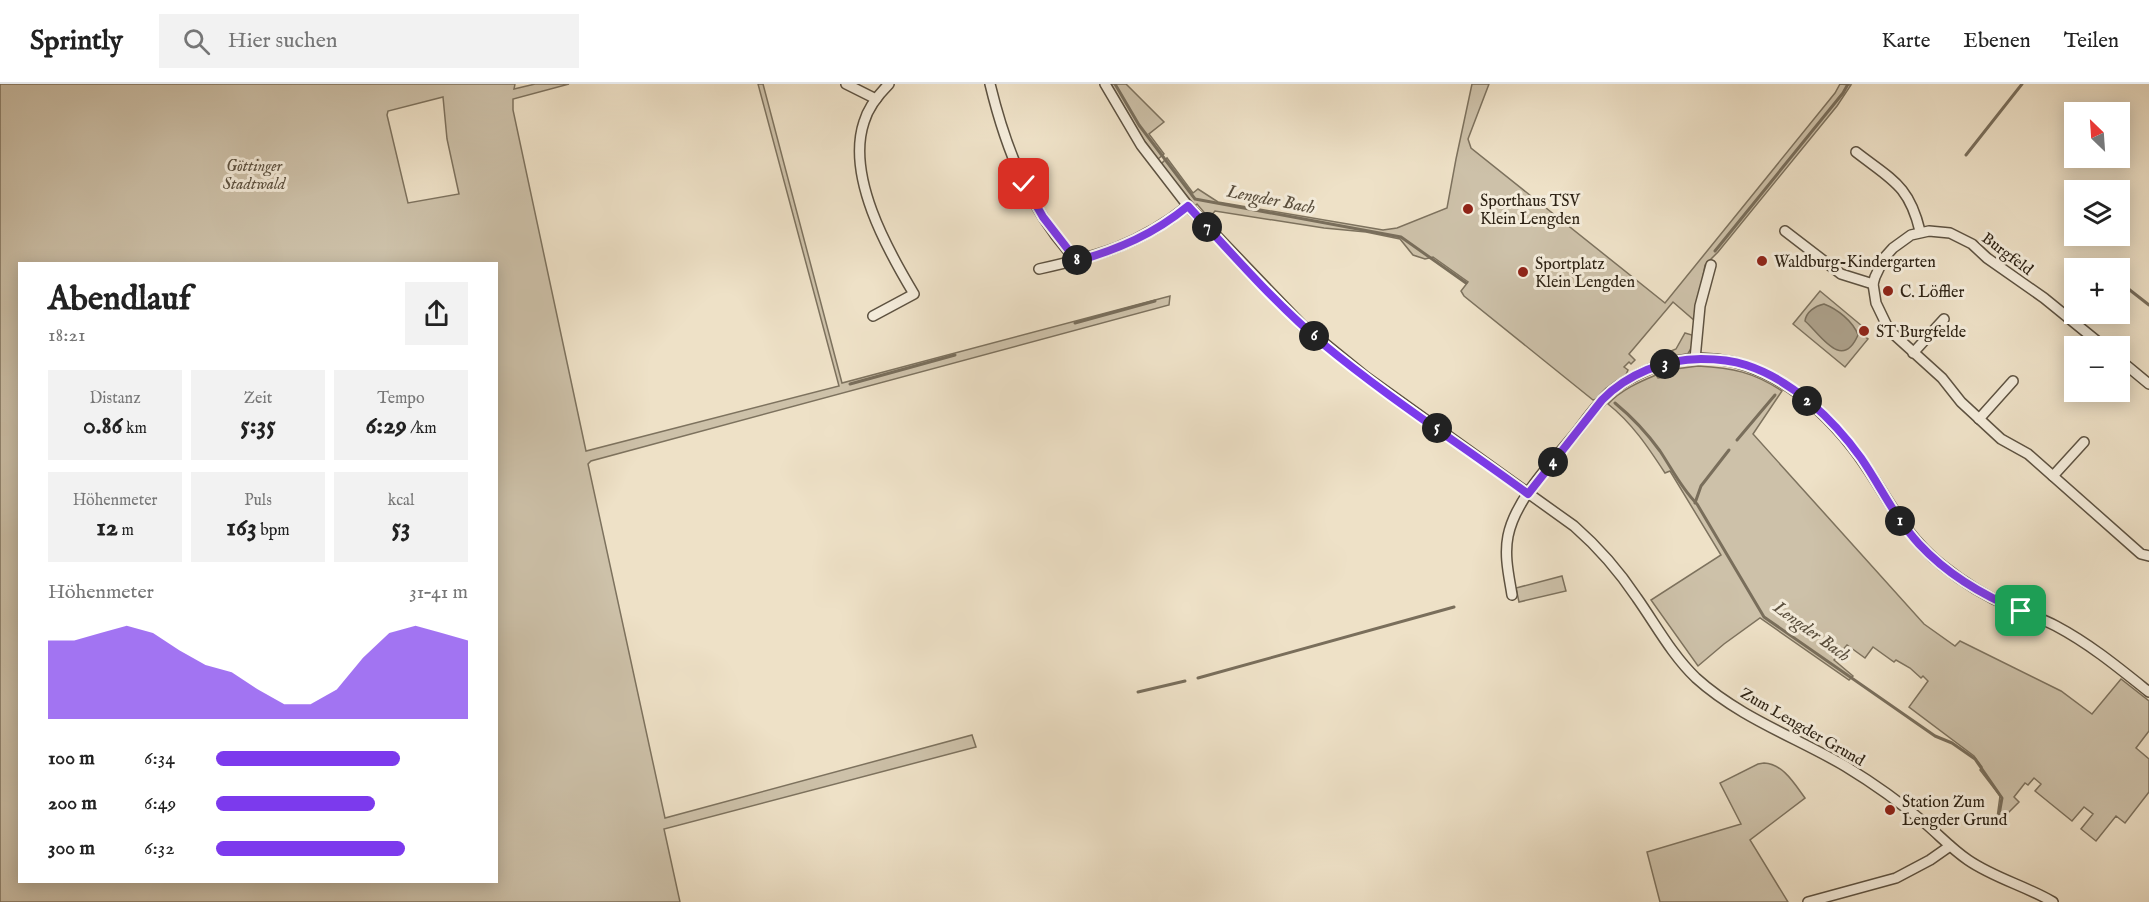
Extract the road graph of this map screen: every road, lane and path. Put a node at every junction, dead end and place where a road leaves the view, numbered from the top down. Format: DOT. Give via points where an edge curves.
graph roads {
  1 [pos="846,84"];
  2 [pos="889,84"];
  3 [pos="990,84"];
  4 [pos="1105,84"];
  5 [pos="876,99"];
  6 [pos="1856,152"];
  7 [pos="1188,206"];
  8 [pos="1785,231"];
  9 [pos="1920,231"];
  10 [pos="1077,261"];
  11 [pos="1711,265"];
  12 [pos="1039,269"];
  13 [pos="1873,284"];
  14 [pos="873,316"];
  15 [pos="1944,319"];
  16 [pos="2091,336"];
  17 [pos="1913,353"];
  18 [pos="1695,359"];
  19 [pos="2130,368"];
  20 [pos="2013,381"];
  21 [pos="2149,384"];
  22 [pos="1979,419"];
  23 [pos="2084,442"];
  24 [pos="2053,476"];
  25 [pos="1528,494"];
  26 [pos="2149,556"];
  27 [pos="1512,595"];
  28 [pos="2149,692"];
  29 [pos="1950,846"];
  30 [pos="1808,902"];
  31 [pos="2053,902"];
  1 -- 5 [label="street"];
  2 -- 5 [label="street"];
  3 -- 10 [label="street" via="1002,130 1024,184 1043,217"];
  4 -- 7 [label="street, Zum Lengder Grund" via="1141,145"];
  5 -- 14 [label="street" via="861,132 865,184 888,249 914,294"];
  6 -- 9 [label="street" via="1907,195"];
  7 -- 10 [label="street" via="1137,240"];
  7 -- 25 [label="street, Zum Lengder Grund" via="1322,342"];
  8 -- 13 [label="street" via="1841,274"];
  9 -- 13 [label="street" via="1884,258"];
  9 -- 16 [label="street, Burgfeld" via="1961,237"];
  10 -- 12 [label="street"];
  11 -- 18 [label="street" via="1700,306"];
  13 -- 17 [label="street" via="1883,321"];
  15 -- 17 [label="street"];
  17 -- 22 [label="street"];
  18 -- 25 [label="street" via="1660,365 1610,392"];
  18 -- 28 [label="street" via="1747,365 1787,386 1844,437 1902,524 1943,567 1988,596 2080,639"];
  19 -- 21 [label="street"];
  20 -- 22 [label="street"];
  22 -- 24 [label="street"];
  23 -- 24 [label="street"];
  24 -- 26 [label="street" via="2141,554"];
  25 -- 27 [label="street" via="1512,521 1508,537 1506,560"];
  25 -- 29 [label="street, Zum Lengder Grund" via="1574,526 1613,565 1684,666 1698,679 1768,727 1846,767 1909,810"];
  29 -- 30 [label="street" via="1896,878"];
  29 -- 31 [label="street, Zum Lengder Grund" via="1981,868"];
}
